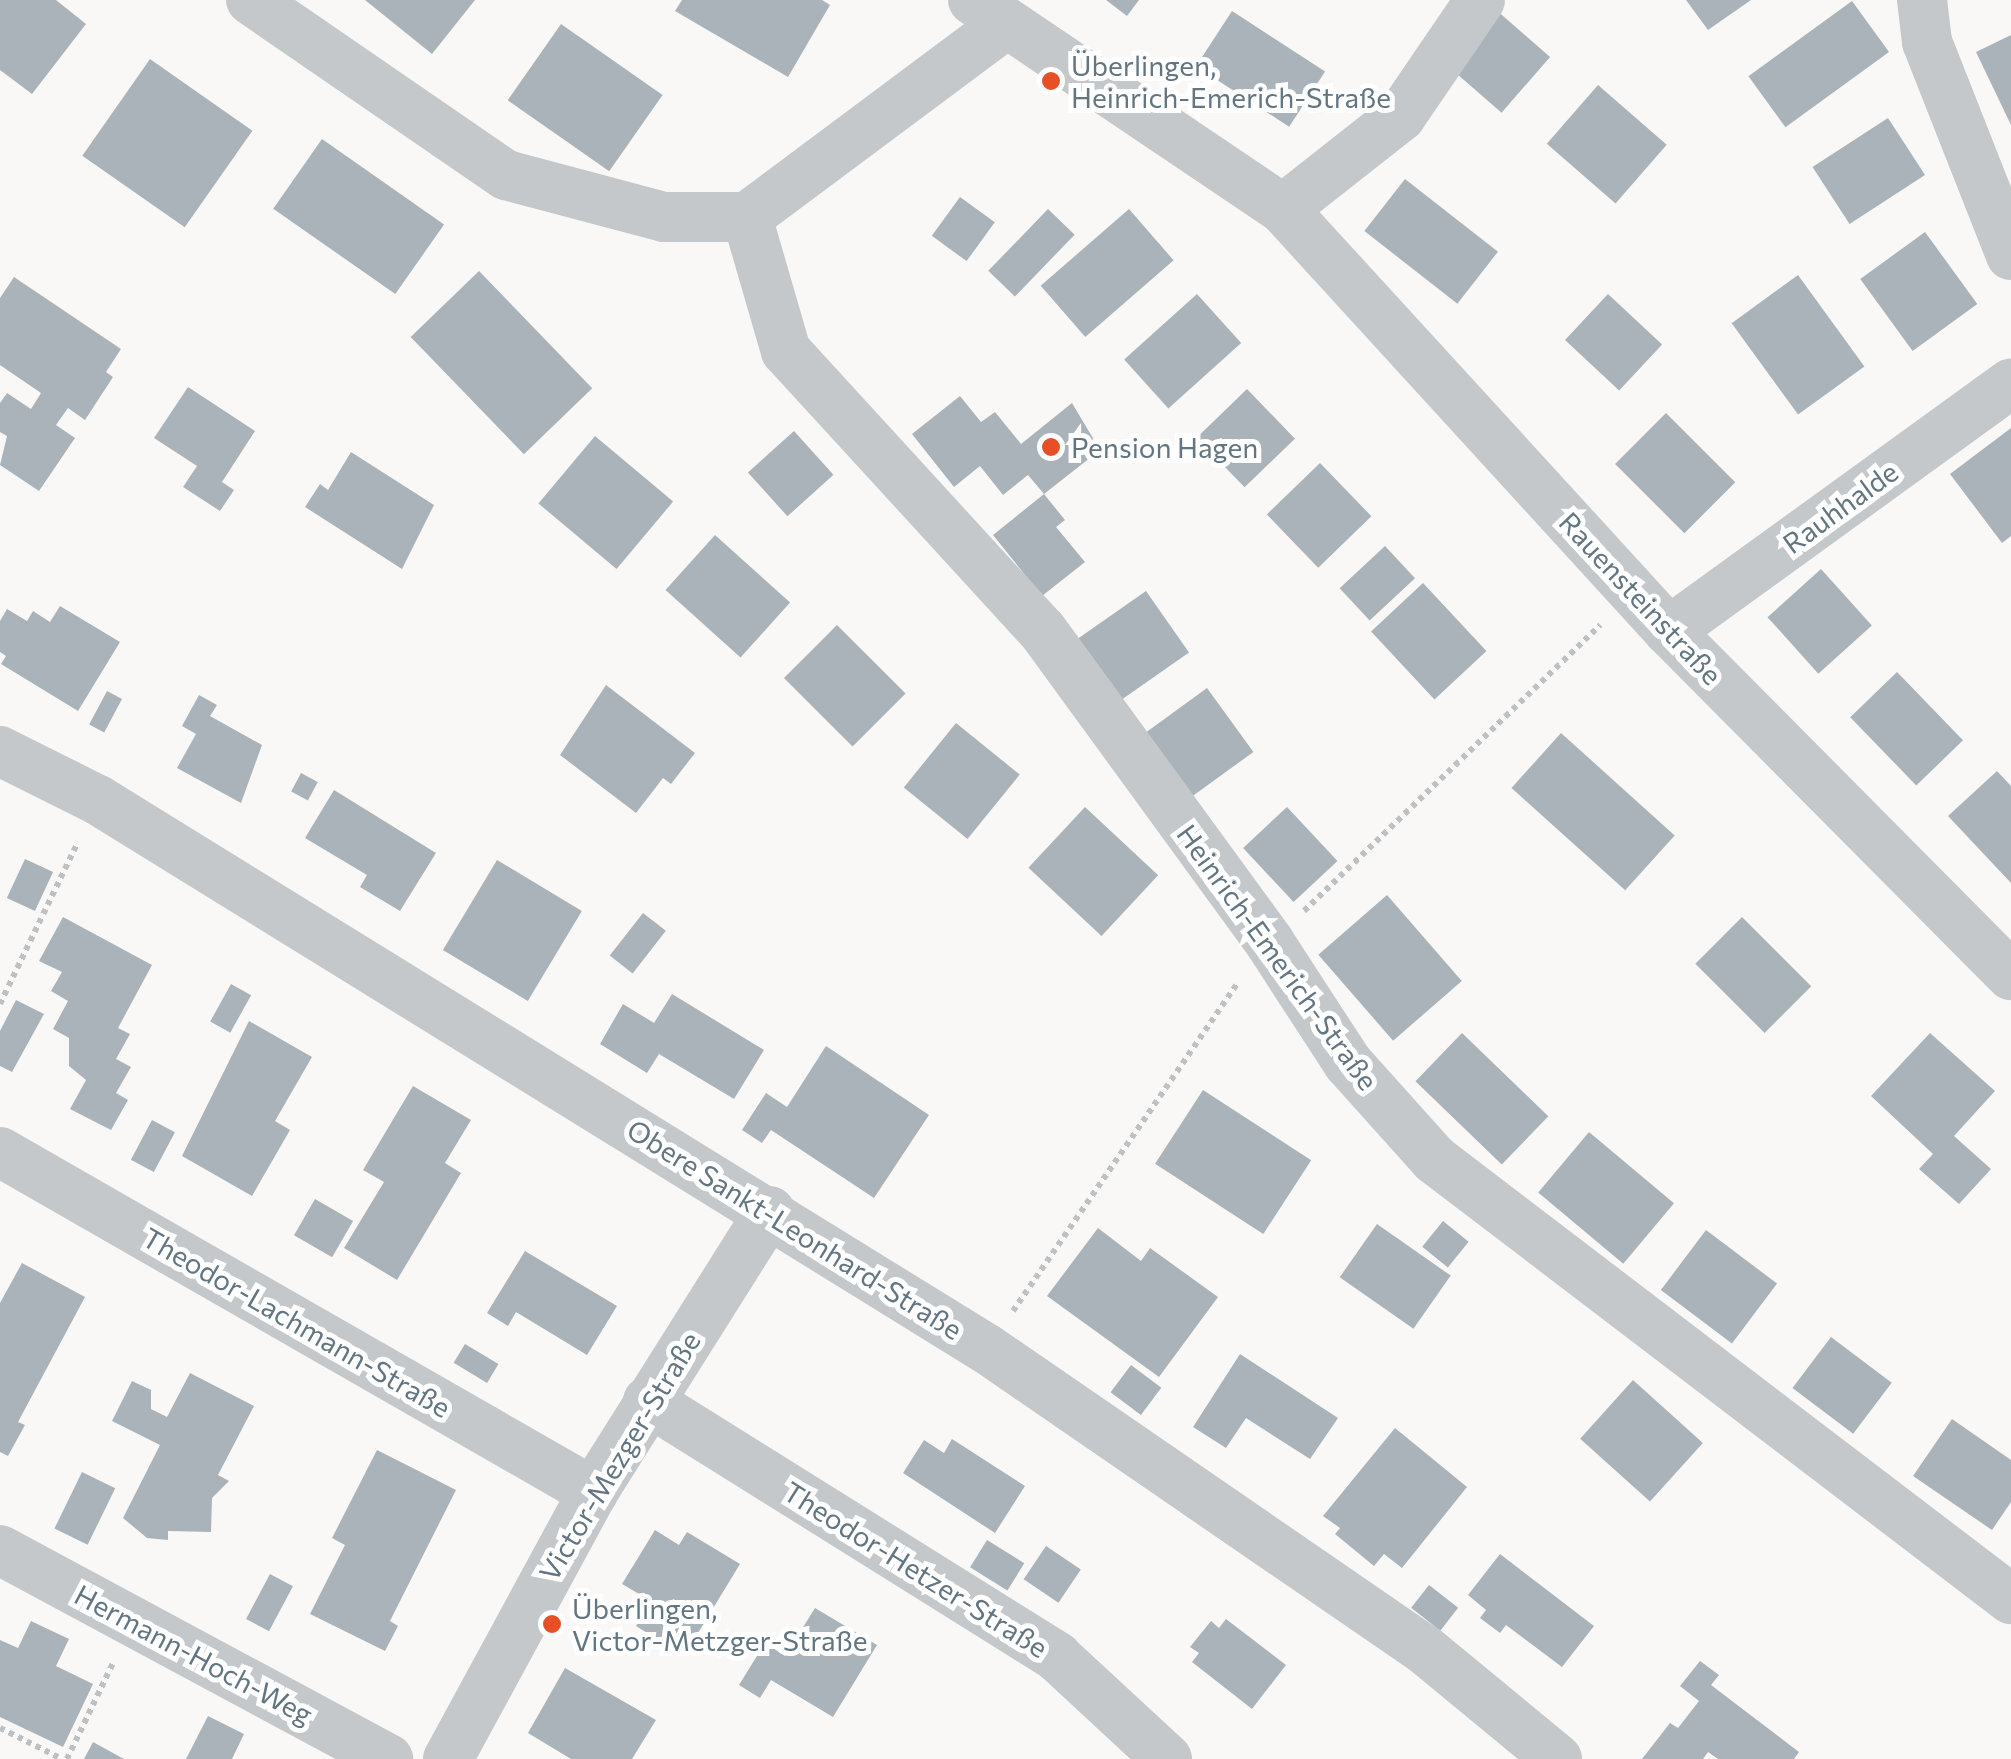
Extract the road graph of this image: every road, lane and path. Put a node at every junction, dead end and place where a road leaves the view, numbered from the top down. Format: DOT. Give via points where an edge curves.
graph roads {
  1 [pos="251,0"];
  2 [pos="1480,0"];
  3 [pos="1922,0"];
  4 [pos="990,12"];
  5 [pos="1283,209"];
  6 [pos="748,216"];
  7 [pos="2011,255"];
  8 [pos="2011,382"];
  9 [pos="1632,590"];
  10 [pos="1668,632"];
  11 [pos="0,751"];
  12 [pos="98,800"];
  13 [pos="1270,943"];
  14 [pos="2011,975"];
  15 [pos="1224,1002"];
  16 [pos="0,1004"];
  17 [pos="0,1152"];
  18 [pos="770,1211"];
  19 [pos="987,1349"];
  20 [pos="648,1401"];
  21 [pos="593,1492"];
  22 [pos="0,1550"];
  23 [pos="2011,1600"];
  24 [pos="133,1621"];
  25 [pos="0,1728"];
  26 [pos="64,1759"];
  27 [pos="388,1759"];
  28 [pos="448,1759"];
  29 [pos="1167,1759"];
  30 [pos="1556,1759"];
  1 -- 6 [label="street" via="506,175 664,217"];
  2 -- 5 [label="street" via="1402,116"];
  3 -- 7 [label="street" via="1927,42"];
  4 -- 5 [label="street, Rauensteinstraße"];
  4 -- 6 [label="street"];
  5 -- 9 [label="street, Rauensteinstraße"];
  6 -- 13 [label="street, Heinrich-Emerich-Straße" via="786,351 1042,630"];
  8 -- 10 [label="street, Rauhhalde"];
  9 -- 10 [label="street, Rauensteinstraße"];
  9 -- 13 [label="path" via="1569,659"];
  10 -- 14 [label="street, Rauensteinstraße"];
  11 -- 12 [label="street, Obere Sankt-Leonhard-Straße"];
  12 -- 16 [label="path"];
  12 -- 18 [label="street, Obere Sankt-Leonhard-Straße"];
  13 -- 23 [label="street, Heinrich-Emerich-Straße" via="1348,1063 1434,1159"];
  15 -- 19 [label="path"];
  17 -- 21 [label="street, Theodor-Lachmann-Straße"];
  18 -- 19 [label="street, Obere Sankt-Leonhard-Straße"];
  18 -- 20 [label="street, Victor-Mezger-Straße"];
  19 -- 30 [label="street, Obere Sankt-Leonhard-Straße" via="1425,1650"];
  20 -- 21 [label="street, Victor-Mezger-Straße"];
  20 -- 29 [label="street, Theodor-Hetzer-Straße" via="1057,1657"];
  21 -- 28 [label="street, Victor-Mezger-Straße"];
  22 -- 24 [label="street, Hermann-Hoch-Weg"];
  24 -- 26 [label="path"];
  24 -- 27 [label="street, Hermann-Hoch-Weg"];
  25 -- 26 [label="path"];
}
